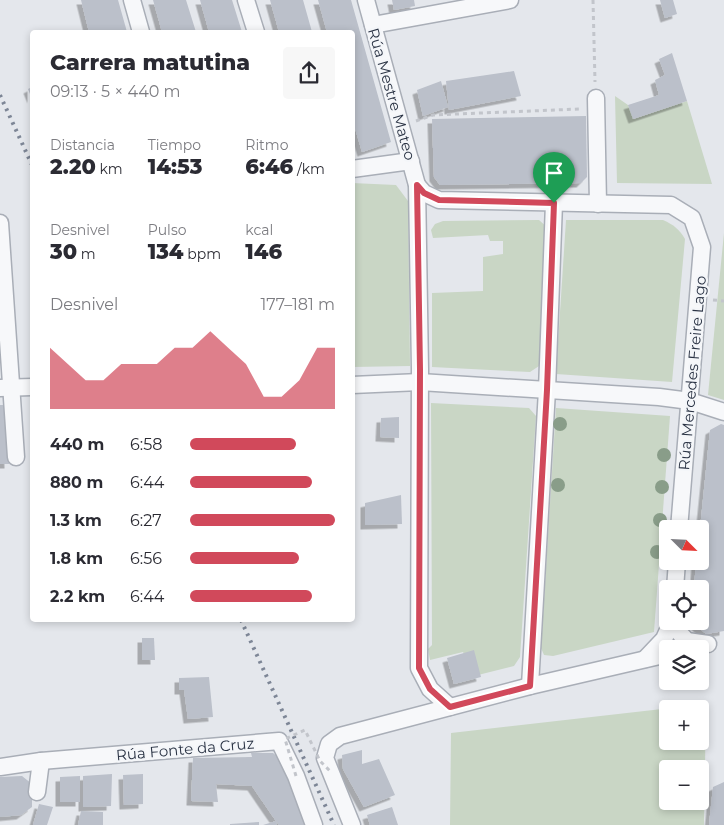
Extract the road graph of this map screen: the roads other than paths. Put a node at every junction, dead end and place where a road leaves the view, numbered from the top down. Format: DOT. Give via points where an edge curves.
graph roads {
  1 [pos="132,0"];
  2 [pos="246,0"];
  3 [pos="366,0"];
  4 [pos="510,0"];
  5 [pos="373,25"];
  6 [pos="140,30"];
  7 [pos="255,30"];
  8 [pos="596,103"];
  9 [pos="411,161"];
  10 [pos="355,169"];
  11 [pos="417,185"];
  12 [pos="439,200"];
  13 [pos="554,203"];
  14 [pos="598,204"];
  15 [pos="418,215"];
  16 [pos="0,223"];
  17 [pos="2,276"];
  18 [pos="420,382"];
  19 [pos="355,385"];
  20 [pos="30,387"];
  21 [pos="6,388"];
  22 [pos="547,390"];
  23 [pos="690,401"];
  24 [pos="724,412"];
  25 [pos="16,457"];
  26 [pos="680,520"];
  27 [pos="668,630"];
  28 [pos="678,630"];
  29 [pos="716,642"];
  30 [pos="659,656"];
  31 [pos="645,659"];
  32 [pos="530,686"];
  33 [pos="450,707"];
  34 [pos="41,761"];
  35 [pos="0,767"];
  36 [pos="37,792"];
  37 [pos="314,825"];
  38 [pos="352,825"];
  1 -- 6 [label="street"];
  2 -- 7 [label="street"];
  3 -- 5 [label="street, Rúa Mestre Mateo"];
  4 -- 5 [label="street"];
  5 -- 9 [label="street, Rúa Mestre Mateo"];
  8 -- 14 [label="street"];
  9 -- 10 [label="street"];
  9 -- 11 [label="street, Rúa Mestre Mateo"];
  11 -- 12 [label="street" via="424,193"];
  11 -- 15 [label="street, Rúa Mestre Mateo"];
  12 -- 13 [label="street"];
  12 -- 15 [label="street"];
  13 -- 14 [label="street"];
  13 -- 22 [label="street"];
  14 -- 23 [label="street, Rúa Mercedes Freire Lago" via="671,205 692,218 702,248"];
  15 -- 18 [label="street, Rúa Mestre Mateo"];
  16 -- 17 [label="street"];
  17 -- 21 [label="street"];
  18 -- 19 [label="street"];
  18 -- 22 [label="street"];
  18 -- 33 [label="street, Rúa Mestre Mateo" via="419,668 430,689"];
  20 -- 21 [label="street"];
  21 -- 25 [label="street"];
  22 -- 23 [label="street"];
  22 -- 32 [label="street"];
  23 -- 24 [label="street"];
  23 -- 26 [label="street, Rúa Mercedes Freire Lago"];
  27 -- 31 [label="street"];
  28 -- 29 [label="street" via="687,640"];
  30 -- 31 [label="street"];
  31 -- 32 [label="street"];
  32 -- 33 [label="street"];
  33 -- 38 [label="street" via="340,736 329,744 325,758"];
  34 -- 35 [label="street, Rúa Fonte da Cruz"];
  34 -- 36 [label="street"];
  34 -- 37 [label="street, Rúa Fonte da Cruz" via="279,740"];
}
